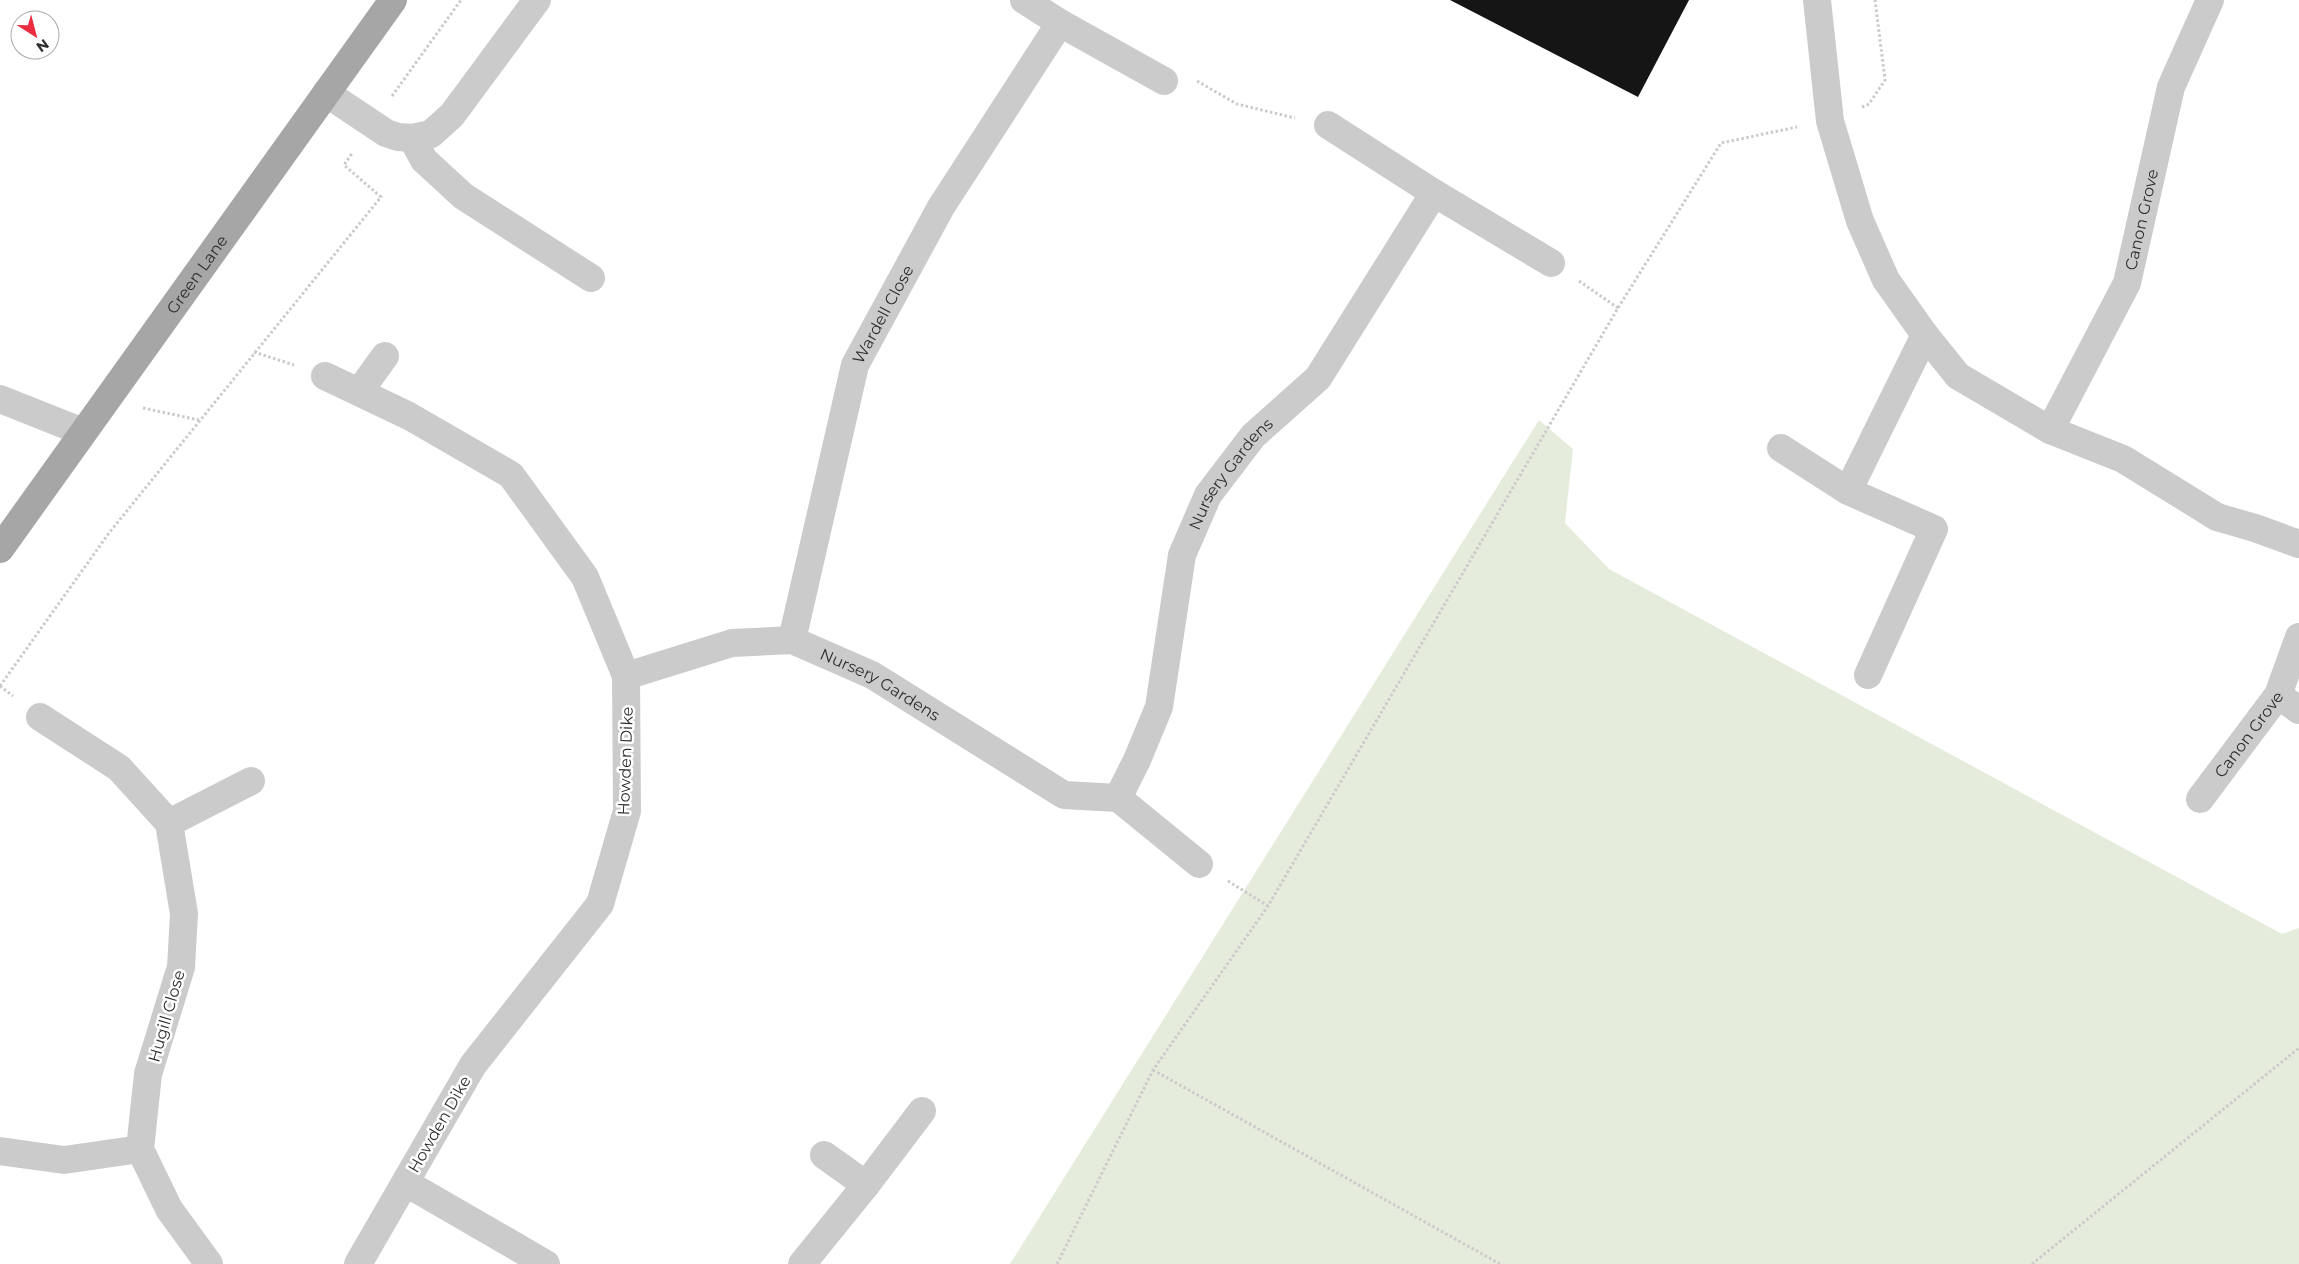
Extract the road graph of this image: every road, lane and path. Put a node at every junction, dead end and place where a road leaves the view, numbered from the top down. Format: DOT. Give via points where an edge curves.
graph roads {
  1 [pos="393,0"];
  2 [pos="461,0"];
  3 [pos="537,0"];
  4 [pos="1024,0"];
  5 [pos="1817,0"];
  6 [pos="1874,0"];
  7 [pos="2210,0"];
  8 [pos="1060,23"];
  9 [pos="1164,81"];
  10 [pos="326,93"];
  11 [pos="1830,121"];
  12 [pos="372,124"];
  13 [pos="1328,125"];
  14 [pos="412,138"];
  15 [pos="1434,193"];
  16 [pos="1551,263"];
  17 [pos="591,278"];
  18 [pos="1618,308"];
  19 [pos="1925,334"];
  20 [pos="254,352"];
  21 [pos="385,356"];
  22 [pos="325,376"];
  23 [pos="359,392"];
  24 [pos="0,399"];
  25 [pos="106,400"];
  26 [pos="199,420"];
  27 [pos="2050,430"];
  28 [pos="83,432"];
  29 [pos="1781,448"];
  30 [pos="1848,492"];
  31 [pos="2299,544"];
  32 [pos="0,549"];
  33 [pos="2299,637"];
  34 [pos="792,640"];
  35 [pos="626,676"];
  36 [pos="1868,676"];
  37 [pos="0,686"];
  38 [pos="2289,702"];
  39 [pos="40,717"];
  40 [pos="251,781"];
  41 [pos="1118,798"];
  42 [pos="2200,799"];
  43 [pos="169,823"];
  44 [pos="1199,864"];
  45 [pos="1268,906"];
  46 [pos="2299,1048"];
  47 [pos="1152,1070"];
  48 [pos="922,1111"];
  49 [pos="140,1149"];
  50 [pos="0,1151"];
  51 [pos="824,1156"];
  52 [pos="406,1183"];
  53 [pos="866,1185"];
  54 [pos="209,1264"];
  55 [pos="358,1264"];
  56 [pos="546,1264"];
  57 [pos="802,1264"];
  58 [pos="1058,1264"];
  59 [pos="1500,1264"];
  60 [pos="2032,1264"];
  1 -- 10 [label="main road, Green Lane"];
  2 -- 12 [label="path"];
  3 -- 14 [label="street" via="446,121 431,134"];
  4 -- 8 [label="street"];
  5 -- 11 [label="street"];
  6 -- 11 [label="path" via="1885,80 1870,104"];
  7 -- 27 [label="street, Canon Grove" via="2170,87 2127,282"];
  8 -- 9 [label="street"];
  8 -- 34 [label="street, Wardell Close" via="941,208 855,365"];
  9 -- 13 [label="path" via="1182,73 1237,104"];
  10 -- 12 [label="street"];
  10 -- 25 [label="main road, Green Lane"];
  11 -- 18 [label="path" via="1721,143"];
  11 -- 19 [label="street" via="1860,221 1886,280"];
  12 -- 14 [label="street" via="398,137"];
  12 -- 20 [label="path" via="344,165 381,196"];
  13 -- 15 [label="street"];
  14 -- 17 [label="street" via="424,160 463,196"];
  15 -- 16 [label="street"];
  15 -- 41 [label="street, Nursery Gardens" via="1318,378 1253,436 1208,495 1182,555 1159,707"];
  16 -- 18 [label="path"];
  18 -- 45 [label="path"];
  19 -- 27 [label="street" via="1958,376"];
  19 -- 30 [label="street"];
  20 -- 22 [label="path"];
  20 -- 26 [label="path"];
  21 -- 23 [label="street"];
  22 -- 23 [label="street, Howden Dike"];
  23 -- 35 [label="street, Howden Dike" via="409,416 511,475 585,577"];
  24 -- 28 [label="street"];
  25 -- 26 [label="path"];
  25 -- 28 [label="main road, Green Lane"];
  26 -- 37 [label="path" via="109,533"];
  27 -- 31 [label="street" via="2123,459 2217,517"];
  28 -- 32 [label="main road, Green Lane"];
  29 -- 30 [label="street"];
  30 -- 36 [label="street" via="1934,529"];
  33 -- 38 [label="street, Canon Grove"];
  34 -- 35 [label="street, Nursery Gardens" via="732,643"];
  34 -- 41 [label="street, Nursery Gardens" via="872,675 1064,795"];
  35 -- 52 [label="street, Howden Dike" via="627,810 600,904 473,1065"];
  38 -- 42 [label="street, Canon Grove"];
  39 -- 43 [label="street" via="119,768"];
  40 -- 43 [label="street"];
  41 -- 44 [label="street"];
  43 -- 49 [label="street, Hugill Close" via="184,914 181,967 148,1074"];
  44 -- 45 [label="path"];
  45 -- 47 [label="path"];
  46 -- 60 [label="path"];
  47 -- 58 [label="path"];
  47 -- 59 [label="path"];
  48 -- 53 [label="street"];
  49 -- 50 [label="street" via="64,1160"];
  49 -- 54 [label="street" via="169,1209"];
  51 -- 53 [label="street"];
  52 -- 55 [label="street, Howden Dike"];
  52 -- 56 [label="street"];
  53 -- 57 [label="street"];
}
